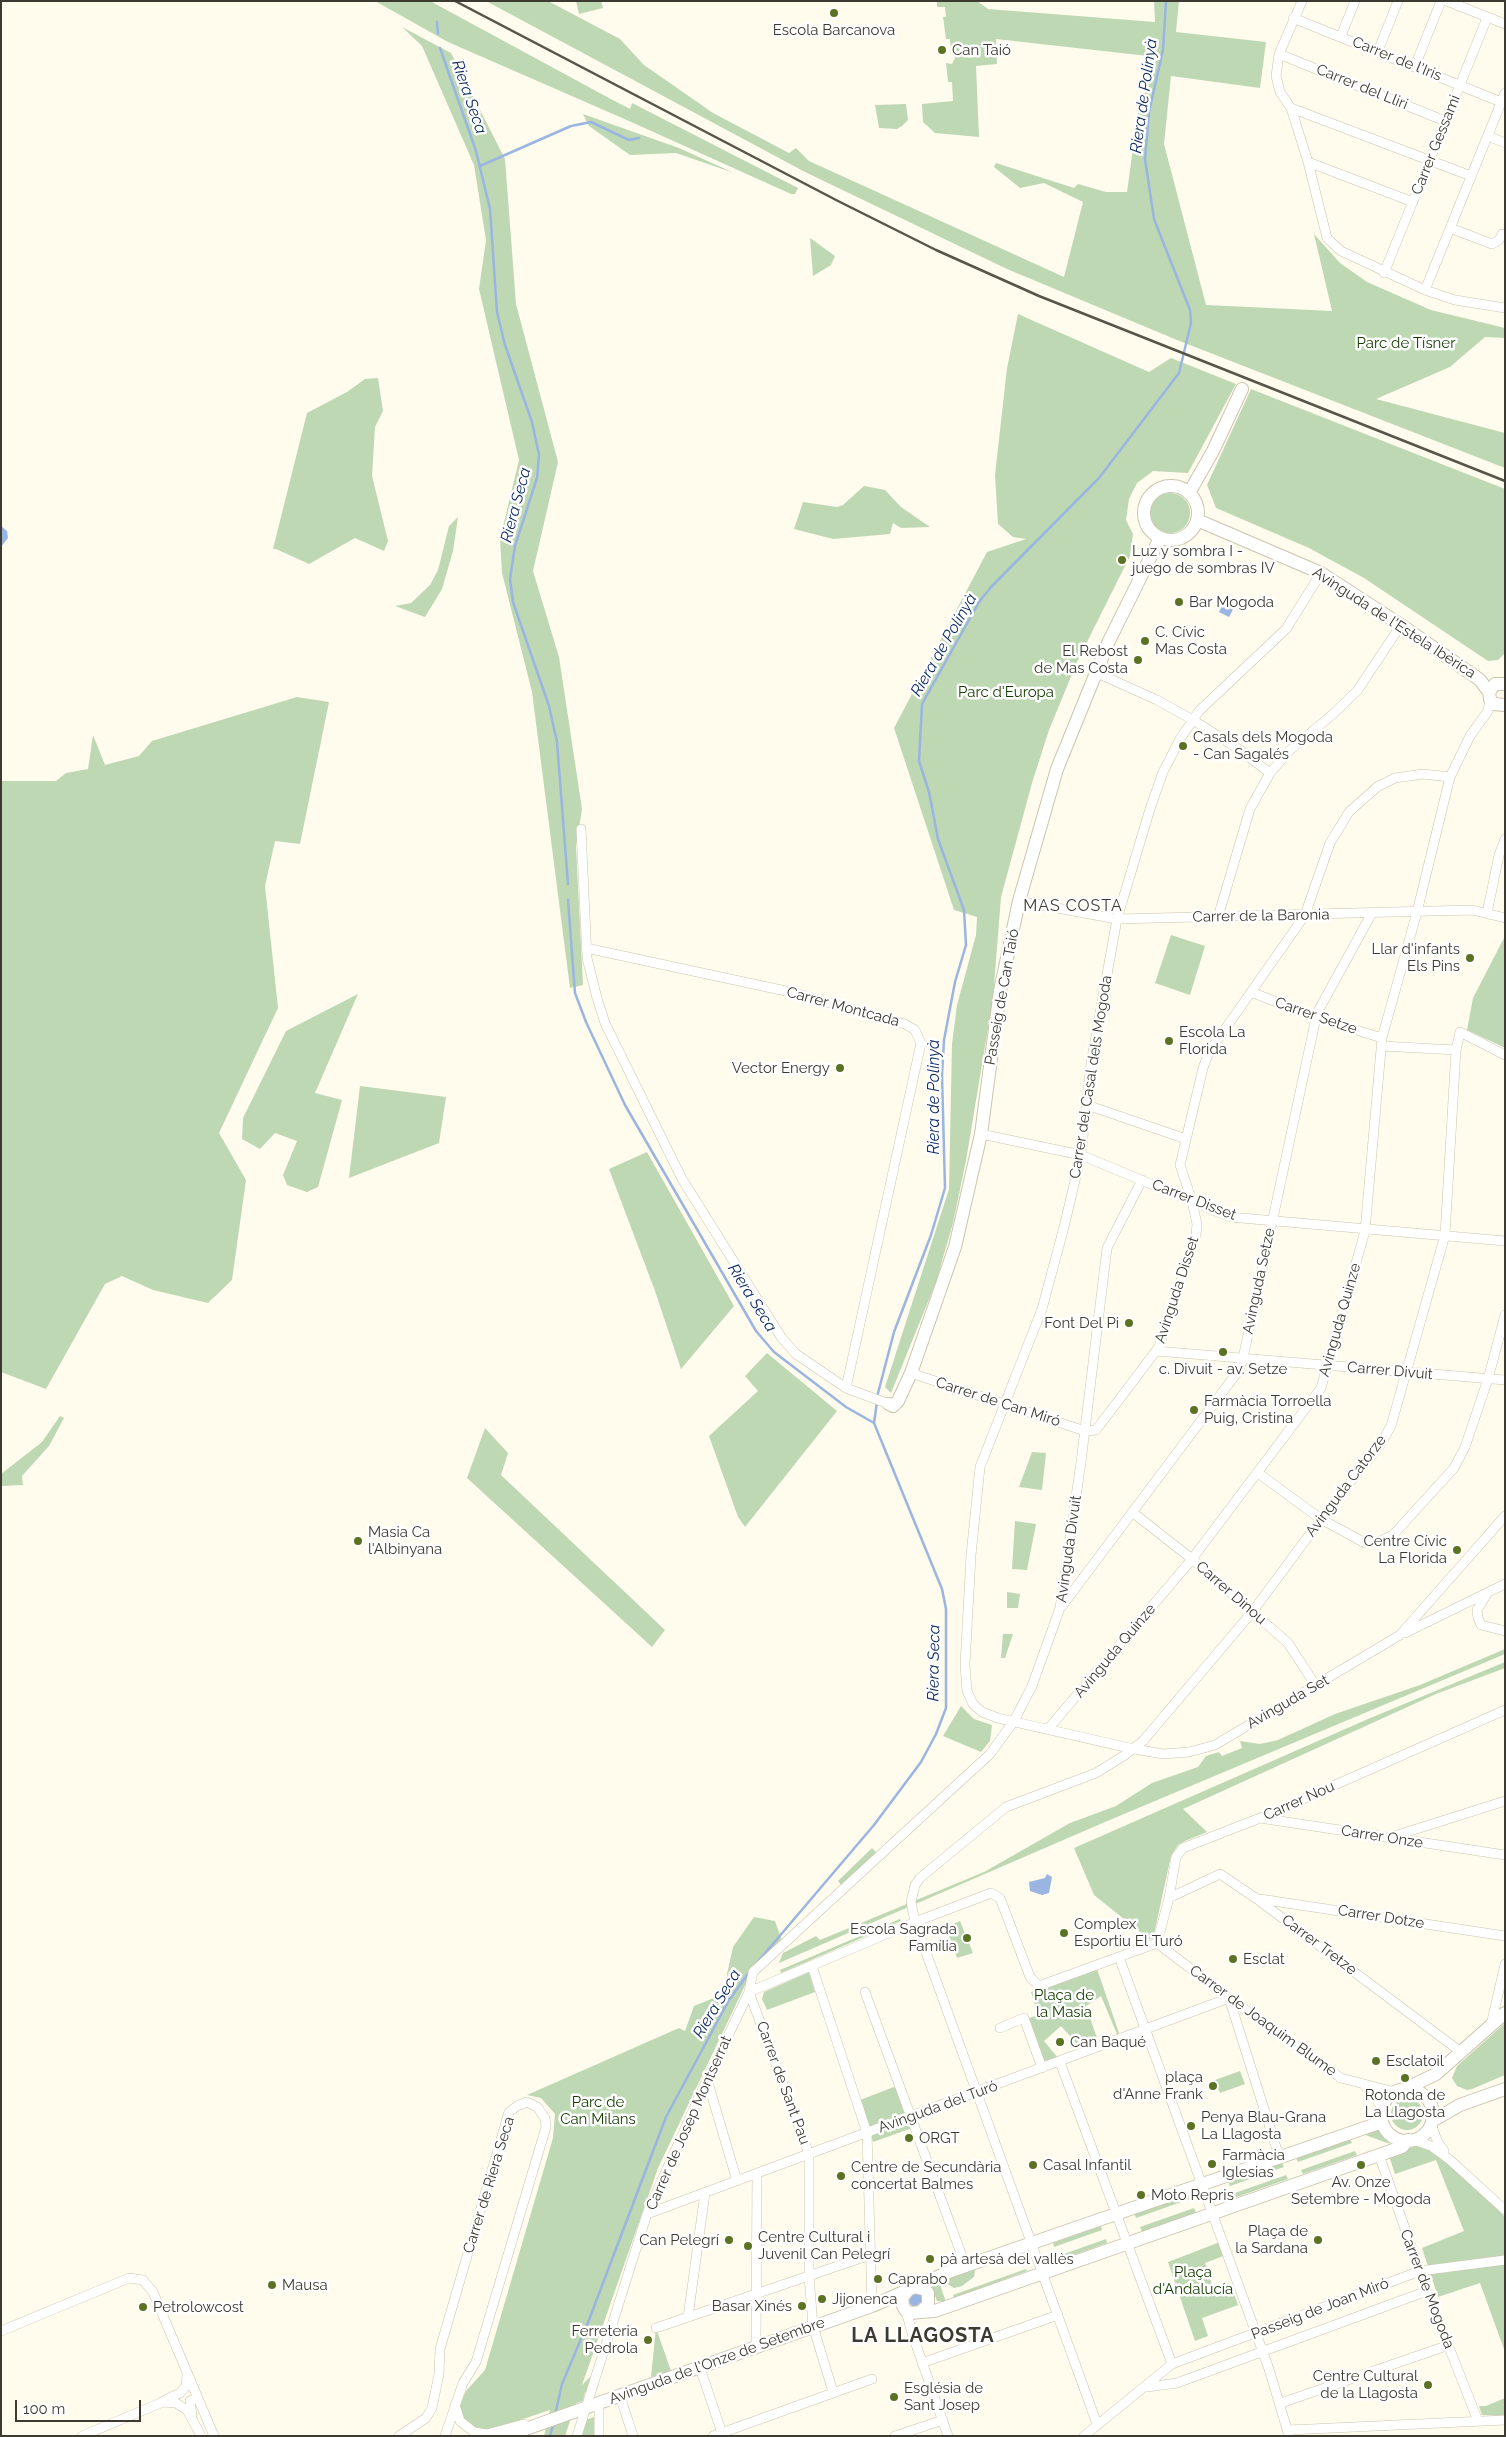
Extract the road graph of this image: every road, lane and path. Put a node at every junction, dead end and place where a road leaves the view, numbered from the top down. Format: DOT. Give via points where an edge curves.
graph roads {
  1 [pos="1302,1"];
  2 [pos="1355,1"];
  3 [pos="1398,1"];
  4 [pos="1441,1"];
  5 [pos="1447,1"];
  6 [pos="1293,18"];
  7 [pos="1487,18"];
  8 [pos="1505,24"];
  9 [pos="1341,36"];
  10 [pos="1378,51"];
  11 [pos="1279,54"];
  12 [pos="1415,66"];
  13 [pos="1460,85"];
  14 [pos="1503,97"];
  15 [pos="1291,108"];
  16 [pos="1445,120"];
  17 [pos="1488,136"];
  18 [pos="1505,143"];
  19 [pos="1430,160"];
  20 [pos="1308,162"];
  21 [pos="1471,176"];
  22 [pos="1413,202"];
  23 [pos="1450,228"];
  24 [pos="1504,232"];
  25 [pos="1384,273"];
  26 [pos="1426,290"];
  27 [pos="1505,308"];
  28 [pos="1242,389"];
  29 [pos="1189,493"];
  30 [pos="1197,520"];
  31 [pos="1160,538"];
  32 [pos="1321,573"];
  33 [pos="1402,625"];
  34 [pos="1096,673"];
  35 [pos="1480,680"];
  36 [pos="1502,682"];
  37 [pos="1497,703"];
  38 [pos="1193,720"];
  39 [pos="1270,773"];
  40 [pos="1450,777"];
  41 [pos="581,829"];
  42 [pos="1505,839"];
  43 [pos="1018,901"];
  44 [pos="1417,912"];
  45 [pos="1372,913"];
  46 [pos="1487,913"];
  47 [pos="1306,915"];
  48 [pos="1218,917"];
  49 [pos="1505,918"];
  50 [pos="1117,919"];
  51 [pos="586,948"];
  52 [pos="1251,992"];
  53 [pos="1316,1017"];
  54 [pos="1382,1042"];
  55 [pos="1456,1050"];
  56 [pos="1505,1055"];
  57 [pos="1087,1105"];
  58 [pos="980,1134"];
  59 [pos="1186,1139"];
  60 [pos="1081,1155"];
  61 [pos="1142,1180"];
  62 [pos="1192,1201"];
  63 [pos="1271,1222"];
  64 [pos="1365,1231"];
  65 [pos="1444,1235"];
  66 [pos="1505,1241"];
  67 [pos="1505,1315"];
  68 [pos="1156,1351"];
  69 [pos="1243,1358"];
  70 [pos="1329,1365"];
  71 [pos="911,1373"];
  72 [pos="1408,1373"];
  73 [pos="1488,1379"];
  74 [pos="1505,1380"];
  75 [pos="846,1388"];
  76 [pos="890,1404"];
  77 [pos="1005,1404"];
  78 [pos="1085,1431"];
  79 [pos="1258,1473"];
  80 [pos="1132,1512"];
  81 [pos="1505,1516"];
  82 [pos="1321,1519"];
  83 [pos="1192,1559"];
  84 [pos="1505,1584"];
  85 [pos="1488,1592"];
  86 [pos="1060,1608"];
  87 [pos="1253,1611"];
  88 [pos="1505,1631"];
  89 [pos="1400,1636"];
  90 [pos="1316,1686"];
  91 [pos="1505,1710"];
  92 [pos="1014,1722"];
  93 [pos="1049,1728"];
  94 [pos="1134,1749"];
  95 [pos="1505,1801"];
  96 [pos="1260,1818"];
  97 [pos="1388,1838"];
  98 [pos="1505,1855"];
  99 [pos="875,1860"];
  100 [pos="1169,1898"];
  101 [pos="1257,1898"];
  102 [pos="915,1922"];
  103 [pos="1505,1936"];
  104 [pos="1157,1943"];
  105 [pos="1119,1957"];
  106 [pos="1505,1964"];
  107 [pos="812,1966"];
  108 [pos="750,1988"];
  109 [pos="865,1992"];
  110 [pos="1229,1998"];
  111 [pos="1505,2013"];
  112 [pos="1491,2025"];
  113 [pos="1000,2028"];
  114 [pos="1146,2030"];
  115 [pos="1461,2052"];
  116 [pos="1060,2062"];
  117 [pos="1042,2068"];
  118 [pos="1436,2074"];
  119 [pos="707,2079"];
  120 [pos="1363,2084"];
  121 [pos="1505,2089"];
  122 [pos="1400,2090"];
  123 [pos="978,2092"];
  124 [pos="1429,2101"];
  125 [pos="1460,2105"];
  126 [pos="1382,2109"];
  127 [pos="912,2116"];
  128 [pos="1382,2122"];
  129 [pos="1431,2123"];
  130 [pos="867,2133"];
  131 [pos="1410,2140"];
  132 [pos="808,2154"];
  133 [pos="1379,2155"];
  134 [pos="1282,2156"];
  135 [pos="1450,2160"];
  136 [pos="757,2173"];
  137 [pos="737,2181"];
  138 [pos="1202,2184"];
  139 [pos="705,2193"];
  140 [pos="1505,2210"];
  141 [pos="1213,2213"];
  142 [pos="647,2214"];
  143 [pos="1116,2215"];
  144 [pos="1033,2243"];
  145 [pos="1126,2243"];
  146 [pos="870,2255"];
  147 [pos="1505,2260"];
  148 [pos="966,2267"];
  149 [pos="1420,2271"];
  150 [pos="1042,2273"];
  151 [pos="810,2276"];
  152 [pos="911,2288"];
  153 [pos="1427,2291"];
  154 [pos="755,2294"];
  155 [pos="874,2306"];
  156 [pos="904,2308"];
  157 [pos="920,2312"];
  158 [pos="1058,2315"];
  159 [pos="688,2317"];
  160 [pos="813,2326"];
  161 [pos="656,2328"];
  162 [pos="1,2331"];
  163 [pos="1256,2333"];
  164 [pos="1448,2345"];
  165 [pos="756,2347"];
  166 [pos="1263,2351"];
  167 [pos="922,2363"];
  168 [pos="1172,2364"];
  169 [pos="700,2368"];
  170 [pos="187,2372"];
  171 [pos="872,2379"];
  172 [pos="1147,2387"];
  173 [pos="833,2392"];
  174 [pos="620,2396"];
  175 [pos="199,2401"];
  176 [pos="1281,2403"];
  177 [pos="156,2404"];
  178 [pos="455,2406"];
  179 [pos="593,2406"];
  180 [pos="192,2416"];
  181 [pos="943,2420"];
  182 [pos="1505,2420"];
  183 [pos="1478,2421"];
  184 [pos="542,2424"];
  185 [pos="1097,2424"];
  186 [pos="1289,2433"];
  187 [pos="720,2435"];
  188 [pos="82,2436"];
  189 [pos="201,2436"];
  190 [pos="214,2436"];
  191 [pos="399,2436"];
  192 [pos="445,2436"];
  193 [pos="506,2436"];
  194 [pos="577,2436"];
  195 [pos="598,2436"];
  196 [pos="633,2436"];
  197 [pos="894,2436"];
  198 [pos="948,2436"];
  199 [pos="1084,2436"];
  1 -- 6 [label="street"];
  2 -- 9 [label="street"];
  3 -- 10 [label="street"];
  4 -- 12 [label="street"];
  5 -- 7 [label="street"];
  6 -- 9 [label="street, Carrer de l'Iris"];
  6 -- 11 [label="street"];
  7 -- 8 [label="street"];
  7 -- 13 [label="street, Carrer Gessami"];
  9 -- 10 [label="street, Carrer de l'Iris"];
  10 -- 12 [label="street, Carrer de l'Iris"];
  11 -- 15 [label="street" via="1276,76 1280,92"];
  11 -- 16 [label="street, Carrer del Lliri"];
  12 -- 13 [label="street, Carrer de l'Iris"];
  13 -- 14 [label="street, Carrer de l'Iris"];
  13 -- 16 [label="street, Carrer Gessami"];
  14 -- 17 [label="street"];
  15 -- 19 [label="street"];
  15 -- 20 [label="street"];
  16 -- 19 [label="street, Carrer Gessami"];
  17 -- 18 [label="street"];
  17 -- 21 [label="street"];
  19 -- 21 [label="street"];
  19 -- 22 [label="street, Carrer Gessami"];
  20 -- 22 [label="street"];
  20 -- 25 [label="street" via="1327,238 1341,251"];
  21 -- 23 [label="street"];
  22 -- 25 [label="street, Carrer Gessami"];
  23 -- 24 [label="street" via="1492,244 1496,244"];
  23 -- 26 [label="street"];
  25 -- 26 [label="street"];
  26 -- 27 [label="street" via="1455,300"];
  28 -- 29 [label="main road"];
  29 -- 30 [label="main road" via="1198,510"];
  29 -- 31 [label="main road" via="1166,486 1153,492 1146,502 1147,526"];
  30 -- 31 [label="main road" via="1185,536"];
  30 -- 32 [label="main road, Avinguda de l'Estela Ibèrica"];
  31 -- 34 [label="main road, Passeig de Can Taió"];
  32 -- 33 [label="main road, Avinguda de l'Estela Ibèrica"];
  32 -- 38 [label="street, Carrer del Casal dels Mogoda" via="1286,629 1219,690"];
  33 -- 35 [label="main road, Avinguda de l'Estela Ibèrica"];
  33 -- 39 [label="street" via="1357,691 1289,751"];
  34 -- 38 [label="street"];
  34 -- 43 [label="main road, Passeig de Can Taió" via="1057,769"];
  35 -- 36 [label="main road, Avinguda de l'Estela Ibèrica"];
  35 -- 37 [label="main road, Avinguda de l'Estela Ibèrica"];
  36 -- 37 [label="main road" via="1492,686"];
  37 -- 40 [label="street, Avinguda Quinze" via="1470,736"];
  38 -- 39 [label="street"];
  38 -- 50 [label="street, Carrer del Casal dels Mogoda" via="1163,772"];
  39 -- 48 [label="street" via="1250,809"];
  40 -- 44 [label="street, Avinguda Quinze"];
  40 -- 47 [label="street, Avinguda Disset" via="1423,774 1395,778 1376,787 1349,812 1330,843"];
  41 -- 51 [label="street" via="580,893"];
  42 -- 46 [label="street"];
  43 -- 50 [label="street, Carrer de la Baronia"];
  43 -- 58 [label="main road, Passeig de Can Taió" via="1000,991"];
  44 -- 45 [label="street, Carrer de la Baronia"];
  44 -- 46 [label="street, Carrer de la Baronia" via="1472,910"];
  44 -- 54 [label="street, Avinguda Quinze"];
  45 -- 47 [label="street, Carrer de la Baronia"];
  45 -- 53 [label="street, Avinguda Setze"];
  46 -- 49 [label="street, Carrer de la Baronia"];
  47 -- 48 [label="street, Carrer de la Baronia"];
  47 -- 52 [label="street, Avinguda Disset"];
  48 -- 50 [label="street, Carrer de la Baronia"];
  50 -- 57 [label="street, Carrer del Casal dels Mogoda"];
  51 -- 75 [label="street" via="605,1023 696,1204 781,1337 796,1354"];
  51 -- 75 [label="street, Carrer Montcada" via="795,994 905,1024 916,1030 921,1043"];
  52 -- 53 [label="street, Carrer Setze"];
  52 -- 59 [label="street, Avinguda Disset" via="1209,1052"];
  53 -- 54 [label="street, Carrer Setze"];
  53 -- 63 [label="street, Avinguda Setze"];
  54 -- 55 [label="street, Carrer Setze"];
  54 -- 64 [label="street, Avinguda Quinze"];
  55 -- 56 [label="street" via="1460,1032"];
  55 -- 65 [label="street, Avinguda Catorze"];
  57 -- 59 [label="street"];
  57 -- 60 [label="street, Carrer del Casal dels Mogoda"];
  58 -- 60 [label="street, Carrer Disset"];
  58 -- 71 [label="main road, Passeig de Can Taió" via="955,1247"];
  59 -- 62 [label="street, Avinguda Disset" via="1180,1165"];
  60 -- 61 [label="street, Carrer Disset"];
  60 -- 77 [label="street, Carrer del Casal dels Mogoda" via="1042,1309"];
  61 -- 62 [label="street, Carrer Disset"];
  61 -- 78 [label="street, Avinguda Divuit" via="1107,1248"];
  62 -- 63 [label="street, Carrer Disset" via="1230,1218"];
  62 -- 68 [label="street, Avinguda Disset" via="1196,1234"];
  63 -- 64 [label="street, Carrer Disset"];
  63 -- 69 [label="street, Avinguda Setze"];
  64 -- 65 [label="street, Carrer Disset"];
  64 -- 70 [label="street, Avinguda Quinze"];
  65 -- 66 [label="street, Carrer Disset"];
  65 -- 72 [label="street, Avinguda Catorze"];
  67 -- 73 [label="street"];
  68 -- 69 [label="street, Carrer Divuit"];
  68 -- 78 [label="street, Avinguda Disset" via="1096,1430"];
  69 -- 70 [label="street, Carrer Divuit"];
  69 -- 80 [label="street, Avinguda Setze" via="1239,1370"];
  70 -- 72 [label="street, Carrer Divuit"];
  70 -- 79 [label="street, Avinguda Quinze" via="1321,1388"];
  71 -- 76 [label="main road, Passeig de Can Taió" via="898,1401 893,1406"];
  71 -- 77 [label="street, Carrer de Can Miró"];
  72 -- 73 [label="street, Carrer Divuit"];
  72 -- 82 [label="street, Avinguda Catorze" via="1391,1426 1380,1445"];
  73 -- 74 [label="street, Carrer Divuit"];
  73 -- 82 [label="street" via="1465,1447 1454,1468 1393,1535 1380,1542 1365,1543"];
  75 -- 76 [label="street"];
  77 -- 78 [label="street, Carrer de Can Miró"];
  77 -- 92 [label="street, Carrer del Casal dels Mogoda" via="980,1466 965,1665 967,1691 973,1704 982,1712"];
  78 -- 86 [label="street, Avinguda Divuit"];
  79 -- 82 [label="street"];
  79 -- 83 [label="street, Avinguda Quinze"];
  80 -- 83 [label="street, Carrer Dinou"];
  80 -- 86 [label="street, Avinguda Setze"];
  81 -- 89 [label="street, Avinguda Set"];
  82 -- 87 [label="street, Avinguda Catorze"];
  83 -- 87 [label="street, Carrer Dinou"];
  83 -- 93 [label="street, Avinguda Quinze"];
  84 -- 85 [label="street"];
  85 -- 88 [label="street" via="1477,1610 1481,1625"];
  85 -- 89 [label="street"];
  86 -- 92 [label="street, Avinguda Divuit" via="1032,1686"];
  87 -- 90 [label="street, Carrer Dinou" via="1288,1643"];
  87 -- 94 [label="street, Avinguda Catorze"];
  89 -- 90 [label="street, Avinguda Set"];
  90 -- 94 [label="street, Avinguda Set" via="1215,1745 1163,1754"];
  91 -- 96 [label="street, Carrer Nou"];
  92 -- 93 [label="street, Avinguda Set"];
  92 -- 99 [label="street, Avinguda Divuit" via="990,1754"];
  93 -- 94 [label="street, Avinguda Set"];
  94 -- 102 [label="street, Avinguda Catorze" via="1083,1779 1006,1807 920,1878 910,1902"];
  95 -- 97 [label="street"];
  96 -- 97 [label="street, Carrer Onze"];
  96 -- 100 [label="street, Carrer Nou" via="1183,1848 1176,1857"];
  97 -- 98 [label="street, Carrer Onze"];
  99 -- 108 [label="street, Carrer de Josep Montserrat" via="753,1972"];
  100 -- 101 [label="street, Carrer Tretze" via="1220,1874"];
  100 -- 104 [label="street, Carrer Nou"];
  101 -- 103 [label="street, Carrer Dotze"];
  101 -- 115 [label="street, Carrer Tretze"];
  102 -- 105 [label="street" via="991,1893 1000,1898 1030,1977 1039,1986"];
  102 -- 107 [label="street"];
  102 -- 123 [label="street, Avinguda Catorze"];
  104 -- 105 [label="street"];
  104 -- 110 [label="street, Carrer de Joaquim Blume"];
  105 -- 114 [label="street"];
  106 -- 112 [label="street"];
  107 -- 108 [label="street"];
  107 -- 130 [label="street"];
  108 -- 119 [label="street, Carrer de Josep Montserrat"];
  108 -- 132 [label="street, Carrer de Sant Pau"];
  109 -- 127 [label="street"];
  110 -- 114 [label="street, Avinguda del Turó"];
  110 -- 120 [label="street, Carrer de Joaquim Blume" via="1338,2076"];
  110 -- 134 [label="street" via="1277,2150"];
  111 -- 112 [label="main road"];
  112 -- 115 [label="main road"];
  113 -- 117 [label="street" via="1024,2018"];
  114 -- 116 [label="street, Avinguda del Turó"];
  114 -- 138 [label="street"];
  115 -- 118 [label="main road"];
  116 -- 117 [label="street, Avinguda del Turó"];
  116 -- 143 [label="street"];
  117 -- 123 [label="street, Avinguda del Turó"];
  118 -- 122 [label="main road"];
  118 -- 124 [label="main road" via="1430,2086"];
  119 -- 137 [label="street"];
  119 -- 142 [label="street, Carrer de Josep Montserrat"];
  120 -- 122 [label="street, Carrer de Joaquim Blume"];
  120 -- 126 [label="street"];
  121 -- 125 [label="main road"];
  122 -- 124 [label="main road" via="1418,2092"];
  122 -- 126 [label="main road" via="1386,2099"];
  123 -- 127 [label="street, Avinguda del Turó"];
  123 -- 144 [label="street, Avinguda Catorze"];
  124 -- 125 [label="main road"];
  124 -- 129 [label="main road"];
  125 -- 129 [label="main road"];
  126 -- 128 [label="main road"];
  127 -- 130 [label="street, Avinguda del Turó"];
  127 -- 148 [label="street"];
  128 -- 131 [label="main road" via="1392,2136"];
  128 -- 134 [label="main road, Avinguda de l'Onze de Setembre"];
  129 -- 131 [label="main road" via="1423,2135"];
  129 -- 135 [label="street" via="1438,2143"];
  130 -- 132 [label="street, Avinguda del Turó"];
  130 -- 146 [label="street"];
  131 -- 133 [label="main road"];
  131 -- 135 [label="street" via="1431,2146"];
  132 -- 136 [label="street, Avinguda del Turó"];
  132 -- 151 [label="street, Carrer de Sant Pau"];
  133 -- 141 [label="main road"];
  133 -- 149 [label="street, Carrer de Mogoda"];
  134 -- 138 [label="main road, Avinguda de l'Onze de Setembre"];
  135 -- 140 [label="street"];
  136 -- 137 [label="street, Avinguda del Turó"];
  136 -- 154 [label="street"];
  137 -- 139 [label="street, Avinguda del Turó"];
  138 -- 141 [label="street"];
  138 -- 143 [label="main road, Avinguda de l'Onze de Setembre"];
  139 -- 142 [label="street, Avinguda del Turó"];
  139 -- 159 [label="street"];
  141 -- 145 [label="main road"];
  141 -- 163 [label="street"];
  142 -- 179 [label="street, Carrer de Josep Montserrat"];
  143 -- 144 [label="main road, Avinguda de l'Onze de Setembre"];
  143 -- 145 [label="street"];
  144 -- 148 [label="main road, Avinguda de l'Onze de Setembre"];
  144 -- 150 [label="street"];
  145 -- 150 [label="main road"];
  145 -- 168 [label="street"];
  146 -- 151 [label="street"];
  146 -- 155 [label="street"];
  147 -- 149 [label="street, Passeig de Joan Miró"];
  148 -- 152 [label="main road, Avinguda de l'Onze de Setembre"];
  149 -- 153 [label="street, Carrer de Mogoda"];
  149 -- 163 [label="street, Passeig de Joan Miró"];
  150 -- 157 [label="main road" via="935,2311"];
  150 -- 158 [label="street"];
  151 -- 154 [label="street"];
  151 -- 160 [label="street, Carrer de Sant Pau"];
  152 -- 155 [label="main road, Avinguda de l'Onze de Setembre"];
  152 -- 156 [label="main road" via="902,2298"];
  152 -- 157 [label="main road" via="924,2289 928,2293 928,2305"];
  153 -- 164 [label="street, Carrer de Mogoda"];
  153 -- 166 [label="street, Passeig de Joan Miró"];
  154 -- 159 [label="street"];
  154 -- 165 [label="street"];
  155 -- 156 [label="main road, Avinguda de l'Onze de Setembre" via="884,2303"];
  155 -- 160 [label="main road, Avinguda de l'Onze de Setembre"];
  156 -- 157 [label="main road" via="911,2313"];
  156 -- 167 [label="street"];
  158 -- 167 [label="street"];
  158 -- 185 [label="street"];
  159 -- 161 [label="street"];
  160 -- 165 [label="main road, Avinguda de l'Onze de Setembre"];
  160 -- 173 [label="street, Carrer de Sant Pau"];
  162 -- 170 [label="street" via="129,2278 138,2278 153,2292"];
  163 -- 166 [label="street"];
  163 -- 168 [label="street, Passeig de Joan Miró"];
  164 -- 176 [label="street"];
  164 -- 183 [label="street, Carrer de Mogoda"];
  165 -- 169 [label="main road, Avinguda de l'Onze de Setembre"];
  166 -- 172 [label="street, Passeig de Joan Miró" via="1177,2383"];
  166 -- 176 [label="street"];
  167 -- 181 [label="street"];
  168 -- 172 [label="street, Passeig de Joan Miró"];
  169 -- 174 [label="main road, Avinguda de l'Onze de Setembre"];
  169 -- 187 [label="street"];
  170 -- 175 [label="street"];
  170 -- 177 [label="street" via="188,2380 180,2393"];
  171 -- 173 [label="street"];
  172 -- 185 [label="street, Passeig de Joan Miró"];
  173 -- 187 [label="street"];
  174 -- 179 [label="main road, Avinguda de l'Onze de Setembre"];
  174 -- 196 [label="street"];
  175 -- 180 [label="street" via="190,2401"];
  175 -- 190 [label="street"];
  176 -- 186 [label="street"];
  177 -- 180 [label="street" via="176,2403"];
  177 -- 188 [label="street"];
  178 -- 184 [label="street" via="460,2421 474,2432 487,2434 522,2424"];
  178 -- 191 [label="street, Carrer de Riera Seca" via="463,2383 476,2362 546,2127 546,2118 537,2107 527,2102 510,2112 440,2349 440,2374 432,2408 426,2418"];
  178 -- 192 [label="street, Carrer de Riera Seca"];
  179 -- 184 [label="main road, Avinguda de l'Onze de Setembre"];
  179 -- 194 [label="street"];
  179 -- 195 [label="street"];
  180 -- 189 [label="street"];
  181 -- 197 [label="street"];
  181 -- 198 [label="street"];
  182 -- 183 [label="street"];
  183 -- 186 [label="street"];
  184 -- 193 [label="main road, Avinguda de l'Onze de Setembre"];
  185 -- 199 [label="street, Passeig de Joan Miró"];
}
